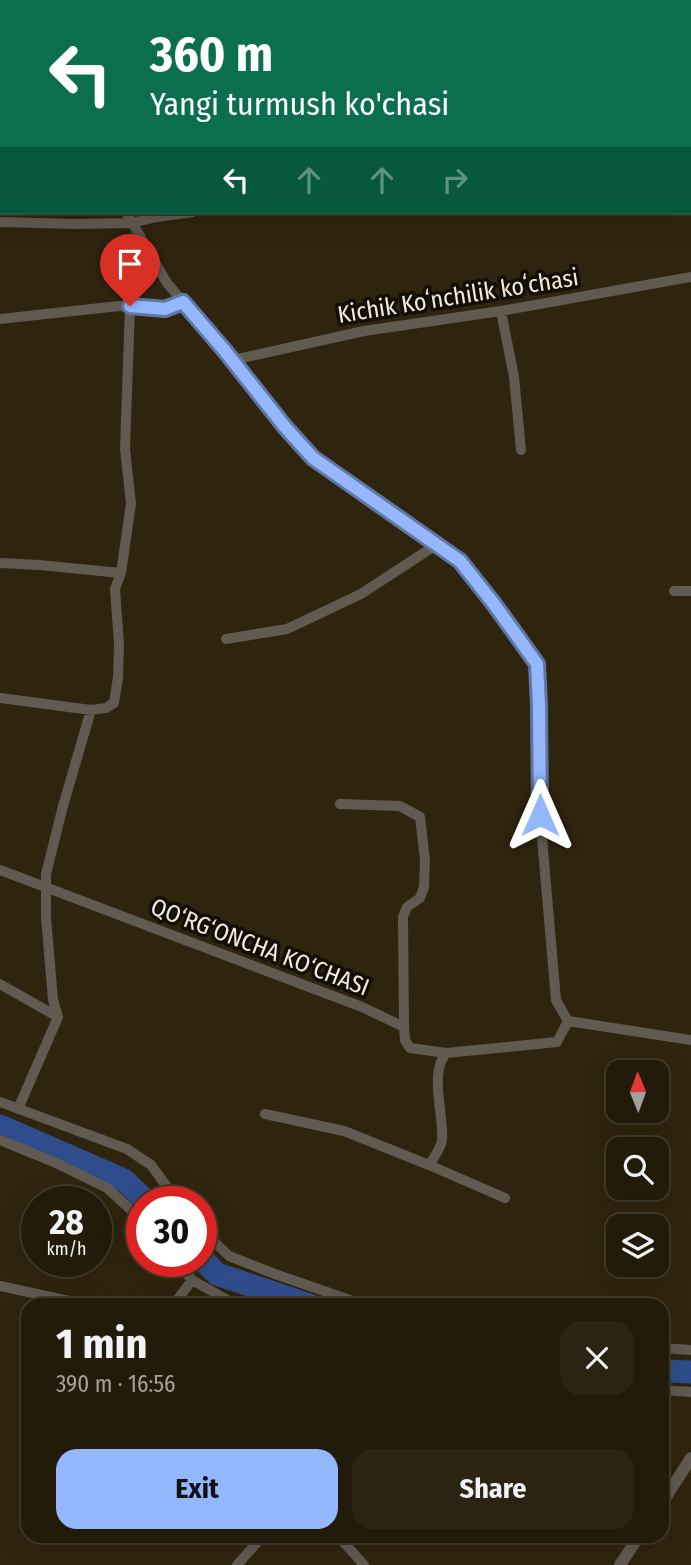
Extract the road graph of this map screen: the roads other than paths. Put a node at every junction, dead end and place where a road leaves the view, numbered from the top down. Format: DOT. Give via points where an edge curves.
graph roads {
  1 [pos="127,214"];
  2 [pos="179,214"];
  3 [pos="0,222"];
  4 [pos="131,223"];
  5 [pos="691,277"];
  6 [pos="183,302"];
  7 [pos="130,306"];
  8 [pos="501,312"];
  9 [pos="0,319"];
  10 [pos="233,360"];
  11 [pos="521,450"];
  12 [pos="436,545"];
  13 [pos="0,563"];
  14 [pos="121,573"];
  15 [pos="674,591"];
  16 [pos="691,591"];
  17 [pos="226,639"];
  18 [pos="0,698"];
  19 [pos="91,710"];
  20 [pos="340,804"];
  21 [pos="0,870"];
  22 [pos="45,888"];
  23 [pos="0,984"];
  24 [pos="58,1017"];
  25 [pos="568,1021"];
  26 [pos="404,1027"];
  27 [pos="691,1040"];
  28 [pos="446,1053"];
  29 [pos="0,1102"];
  30 [pos="18,1109"];
  31 [pos="265,1114"];
  32 [pos="0,1140"];
  33 [pos="429,1165"];
  34 [pos="166,1186"];
  35 [pos="505,1198"];
  36 [pos="126,1205"];
  37 [pos="217,1244"];
  38 [pos="190,1277"];
  39 [pos="192,1280"];
  40 [pos="0,1286"];
  41 [pos="55,1298"];
  42 [pos="179,1298"];
  43 [pos="224,1298"];
  44 [pos="346,1298"];
  45 [pos="669,1348"];
  46 [pos="691,1350"];
  47 [pos="669,1390"];
  48 [pos="691,1392"];
  49 [pos="691,1458"];
  50 [pos="669,1492"];
  51 [pos="257,1543"];
  52 [pos="344,1543"];
  53 [pos="634,1543"];
  54 [pos="237,1565"];
  55 [pos="364,1565"];
  56 [pos="620,1565"];
  1 -- 4 [label="street"];
  2 -- 4 [label="street"];
  3 -- 4 [label="street"];
  4 -- 6 [label="street"];
  5 -- 8 [label="street, Kichik Koʻnchilik koʻchasi"];
  6 -- 7 [label="street" via="165,309"];
  6 -- 10 [label="street"];
  7 -- 9 [label="street"];
  7 -- 14 [label="street" via="125,449 131,504"];
  8 -- 10 [label="street, Kichik Koʻnchilik koʻchasi" via="364,331"];
  8 -- 11 [label="street" via="514,377"];
  10 -- 12 [label="street" via="313,458"];
  12 -- 17 [label="street" via="361,594 287,629"];
  12 -- 25 [label="street" via="460,561 537,664 540,815 556,1000"];
  13 -- 14 [label="street"];
  14 -- 19 [label="street" via="115,589 119,645 114,703"];
  15 -- 16 [label="street"];
  18 -- 19 [label="street"];
  19 -- 22 [label="street"];
  20 -- 26 [label="street" via="400,806 420,817 424,887 402,916"];
  21 -- 22 [label="street, QO‘RG‘ONCHA KO‘CHASI"];
  22 -- 24 [label="street"];
  22 -- 26 [label="street, QO‘RG‘ONCHA KO‘CHASI"];
  23 -- 24 [label="street"];
  24 -- 30 [label="street"];
  25 -- 27 [label="street"];
  25 -- 28 [label="street" via="557,1042"];
  26 -- 28 [label="street, QO‘RG‘ONCHA KO‘CHASI" via="410,1048"];
  28 -- 33 [label="street" via="440,1059 438,1082 442,1143"];
  29 -- 30 [label="street"];
  30 -- 34 [label="street" via="127,1150 151,1165"];
  31 -- 33 [label="street" via="344,1131"];
  32 -- 36 [label="street" via="107,1188"];
  33 -- 35 [label="street"];
  37 -- 44 [label="street" via="229,1256"];
  38 -- 39 [label="street"];
  39 -- 42 [label="street"];
  39 -- 43 [label="street"];
  40 -- 41 [label="street"];
  45 -- 46 [label="street"];
  47 -- 48 [label="street"];
  49 -- 50 [label="street"];
  51 -- 54 [label="street"];
  52 -- 55 [label="street"];
  53 -- 56 [label="street"];
}
